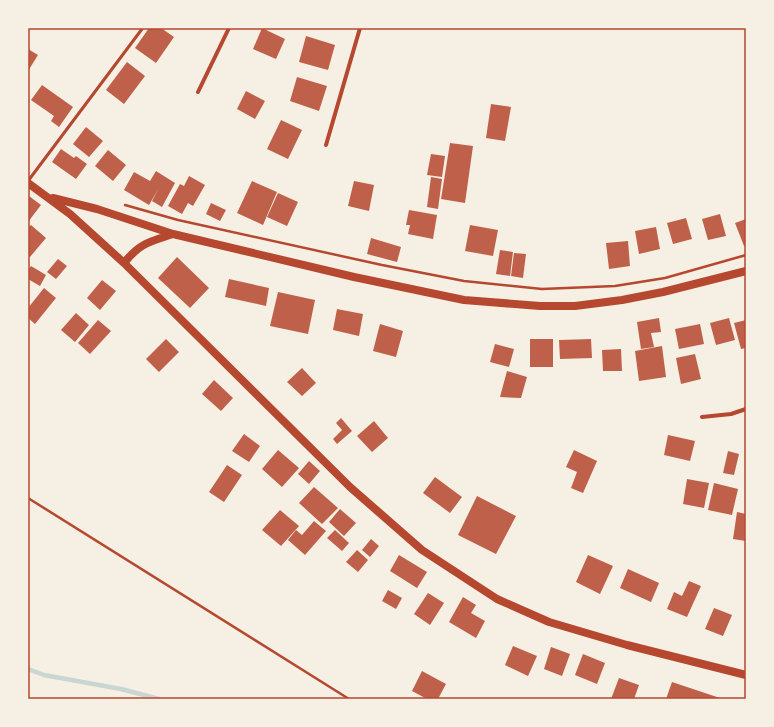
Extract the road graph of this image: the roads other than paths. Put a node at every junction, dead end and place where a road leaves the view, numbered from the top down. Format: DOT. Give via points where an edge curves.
graph roads {
  1 [pos="229,28"];
  2 [pos="360,28"];
  3 [pos="142,29"];
  4 [pos="198,92"];
  5 [pos="326,145"];
  6 [pos="28,182"];
  7 [pos="48,197"];
  8 [pos="173,234"];
  9 [pos="124,263"];
  10 [pos="746,271"];
  11 [pos="746,409"];
  12 [pos="702,417"];
  13 [pos="746,675"];
  1 -- 4 [label="street"];
  2 -- 5 [label="street"];
  3 -- 6 [label="lane"];
  6 -- 7 [label="main road"];
  7 -- 8 [label="main road" via="97,209"];
  7 -- 9 [label="main road"];
  8 -- 9 [label="main road" via="144,243"];
  8 -- 10 [label="main road" via="464,300 510,304 575,306 622,300"];
  9 -- 13 [label="main road" via="350,487 422,550 462,577 497,599 549,622 627,646"];
  11 -- 12 [label="street" via="719,416"];
}
